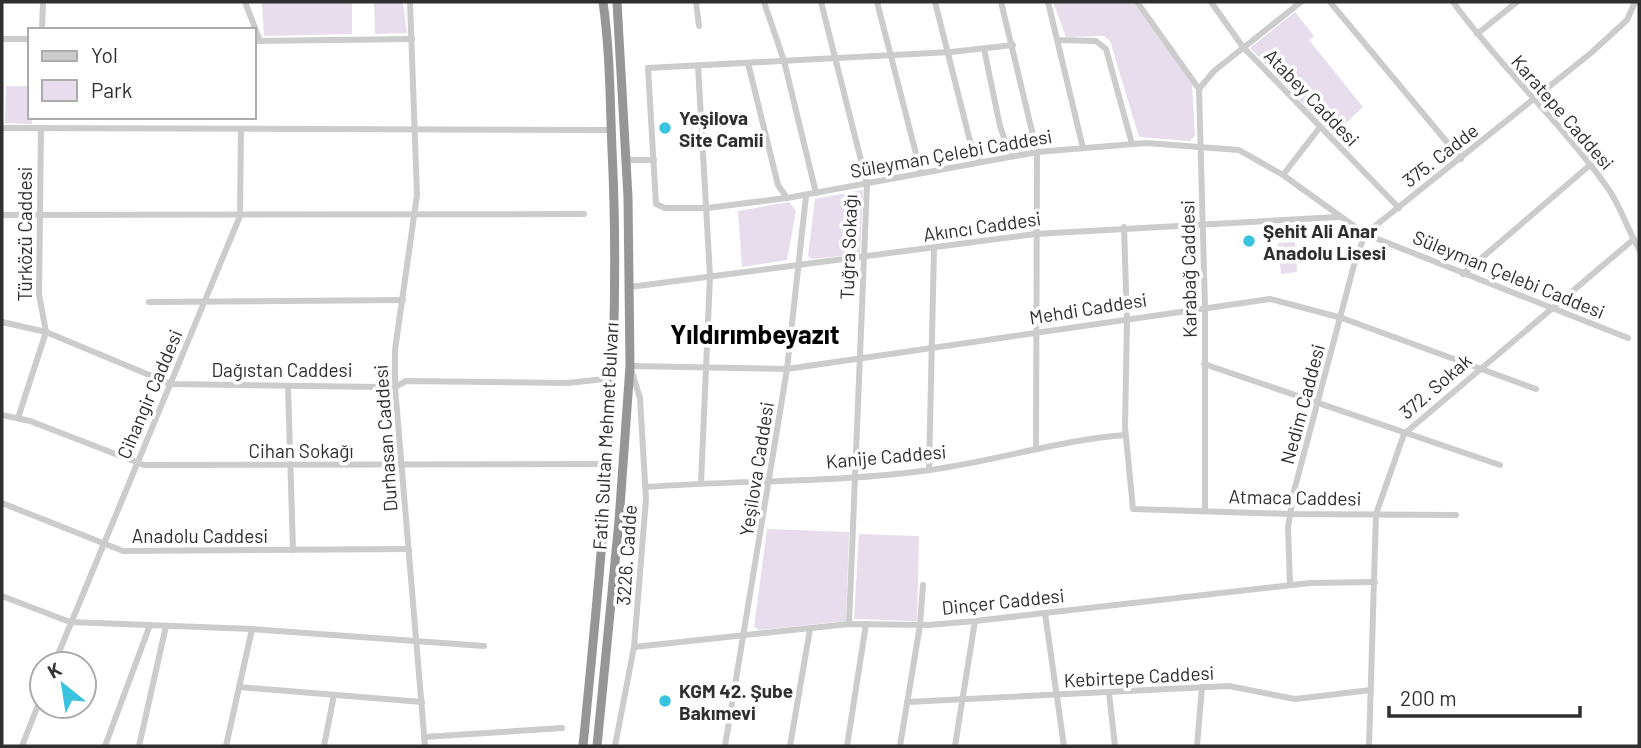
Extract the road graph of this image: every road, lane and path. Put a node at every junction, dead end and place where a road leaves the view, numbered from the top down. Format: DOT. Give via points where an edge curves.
graph roads {
  1 [pos="43,2"];
  2 [pos="245,2"];
  3 [pos="410,2"];
  4 [pos="603,2"];
  5 [pos="617,2"];
  6 [pos="696,2"];
  7 [pos="764,2"];
  8 [pos="821,2"];
  9 [pos="877,2"];
  10 [pos="935,2"];
  11 [pos="1001,2"];
  12 [pos="1048,2"];
  13 [pos="1137,2"];
  14 [pos="1211,2"];
  15 [pos="1301,2"];
  16 [pos="1329,2"];
  17 [pos="1453,2"];
  18 [pos="1517,2"];
  19 [pos="1635,2"];
  20 [pos="699,26"];
  21 [pos="42,28"];
  22 [pos="253,28"];
  23 [pos="1477,34"];
  24 [pos="2,39"];
  25 [pos="28,39"];
  26 [pos="412,39"];
  27 [pos="1058,40"];
  28 [pos="257,41"];
  29 [pos="1013,45"];
  30 [pos="1242,47"];
  31 [pos="984,49"];
  32 [pos="950,52"];
  33 [pos="891,55"];
  34 [pos="837,58"];
  35 [pos="784,61"];
  36 [pos="748,63"];
  37 [pos="698,66"];
  38 [pos="1199,89"];
  39 [pos="1534,100"];
  40 [pos="1320,127"];
  41 [pos="2,128"];
  42 [pos="41,128"];
  43 [pos="240,129"];
  44 [pos="414,130"];
  45 [pos="611,130"];
  46 [pos="1132,144"];
  47 [pos="1202,146"];
  48 [pos="1083,148"];
  49 [pos="1037,152"];
  50 [pos="1010,155"];
  51 [pos="1461,159"];
  52 [pos="626,160"];
  53 [pos="654,160"];
  54 [pos="981,160"];
  55 [pos="1590,165"];
  56 [pos="921,173"];
  57 [pos="1283,175"];
  58 [pos="867,184"];
  59 [pos="816,194"];
  60 [pos="806,196"];
  61 [pos="787,198"];
  62 [pos="707,208"];
  63 [pos="1399,208"];
  64 [pos="584,214"];
  65 [pos="2,215"];
  66 [pos="38,215"];
  67 [pos="240,216"];
  68 [pos="415,216"];
  69 [pos="1339,217"];
  70 [pos="1203,223"];
  71 [pos="1124,227"];
  72 [pos="1035,234"];
  73 [pos="1365,234"];
  74 [pos="1634,239"];
  75 [pos="934,248"];
  76 [pos="1639,249"];
  77 [pos="863,258"];
  78 [pos="801,264"];
  79 [pos="1463,274"];
  80 [pos="710,276"];
  81 [pos="630,287"];
  82 [pos="403,300"];
  83 [pos="204,301"];
  84 [pos="149,302"];
  85 [pos="1205,307"];
  86 [pos="1551,309"];
  87 [pos="1342,318"];
  88 [pos="1127,321"];
  89 [pos="2,322"];
  90 [pos="46,332"];
  91 [pos="1035,332"];
  92 [pos="1628,338"];
  93 [pos="929,349"];
  94 [pos="859,359"];
  95 [pos="1204,364"];
  96 [pos="631,366"];
  97 [pos="707,369"];
  98 [pos="787,369"];
  99 [pos="1480,369"];
  100 [pos="614,379"];
  101 [pos="171,384"];
  102 [pos="288,386"];
  103 [pos="395,387"];
  104 [pos="1536,389"];
  105 [pos="1320,404"];
  106 [pos="2,415"];
  107 [pos="18,418"];
  108 [pos="1404,434"];
  109 [pos="1125,435"];
  110 [pos="1036,448"];
  111 [pos="137,463"];
  112 [pos="610,464"];
  113 [pos="290,465"];
  114 [pos="1500,465"];
  115 [pos="402,466"];
  116 [pos="929,470"];
  117 [pos="855,477"];
  118 [pos="770,481"];
  119 [pos="701,483"];
  120 [pos="646,487"];
  121 [pos="2,503"];
  122 [pos="1205,510"];
  123 [pos="1290,514"];
  124 [pos="1376,514"];
  125 [pos="1456,515"];
  126 [pos="103,544"];
  127 [pos="409,549"];
  128 [pos="293,550"];
  129 [pos="1375,582"];
  130 [pos="923,585"];
  131 [pos="1290,585"];
  132 [pos="2,596"];
  133 [pos="1045,613"];
  134 [pos="975,621"];
  135 [pos="70,622"];
  136 [pos="849,624"];
  137 [pos="866,624"];
  138 [pos="150,625"];
  139 [pos="920,625"];
  140 [pos="166,626"];
  141 [pos="252,629"];
  142 [pos="810,629"];
  143 [pos="745,637"];
  144 [pos="416,642"];
  145 [pos="484,646"];
  146 [pos="634,647"];
  147 [pos="59,650"];
  148 [pos="239,687"];
  149 [pos="1202,687"];
  150 [pos="1371,690"];
  151 [pos="1109,693"];
  152 [pos="334,695"];
  153 [pos="1056,696"];
  154 [pos="962,700"];
  155 [pos="422,702"];
  156 [pos="907,702"];
  157 [pos="33,720"];
  158 [pos="562,728"];
  159 [pos="425,737"];
  160 [pos="23,746"];
  161 [pos="104,746"];
  162 [pos="139,746"];
  163 [pos="226,746"];
  164 [pos="324,746"];
  165 [pos="425,746"];
  166 [pos="583,746"];
  167 [pos="597,746"];
  168 [pos="615,746"];
  169 [pos="725,746"];
  170 [pos="790,746"];
  171 [pos="847,746"];
  172 [pos="900,746"];
  173 [pos="955,746"];
  174 [pos="1064,746"];
  175 [pos="1115,746"];
  176 [pos="1197,746"];
  177 [pos="1368,746"];
  1 -- 21 [label="street"];
  2 -- 22 [label="street"];
  3 -- 26 [label="street, Durhasan Caddesi"];
  4 -- 45 [label="highway, Fatih Sultan Mehmet Bulvarı"];
  5 -- 52 [label="highway, Fatih Sultan Mehmet Bulvarı"];
  6 -- 20 [label="street"];
  7 -- 35 [label="street"];
  8 -- 34 [label="street, Tuğra Sokağı"];
  9 -- 33 [label="street"];
  10 -- 32 [label="street"];
  11 -- 29 [label="street"];
  12 -- 27 [label="street"];
  13 -- 38 [label="street"];
  14 -- 30 [label="street, Atabey Caddesi"];
  15 -- 30 [label="street"];
  16 -- 51 [label="street"];
  17 -- 23 [label="street, Karatepe Caddesi"];
  18 -- 23 [label="street"];
  19 -- 39 [label="street, 375. Cadde" via="1627,20"];
  23 -- 39 [label="street, Karatepe Caddesi"];
  24 -- 25 [label="street"];
  26 -- 28 [label="street"];
  26 -- 44 [label="street, Durhasan Caddesi"];
  27 -- 46 [label="street" via="1096,41 1106,49"];
  27 -- 48 [label="street"];
  29 -- 31 [label="street"];
  29 -- 49 [label="street"];
  30 -- 38 [label="street" via="1203,80"];
  30 -- 40 [label="street, Atabey Caddesi"];
  31 -- 32 [label="street"];
  31 -- 50 [label="street"];
  32 -- 33 [label="street"];
  32 -- 54 [label="street" via="970,141"];
  33 -- 34 [label="street"];
  33 -- 56 [label="street"];
  34 -- 35 [label="street"];
  34 -- 58 [label="street, Tuğra Sokağı"];
  35 -- 36 [label="street"];
  35 -- 59 [label="street"];
  36 -- 37 [label="street"];
  36 -- 61 [label="street" via="778,185"];
  37 -- 53 [label="street" via="648,68"];
  37 -- 62 [label="street"];
  38 -- 47 [label="street, Karabağ Caddesi"];
  39 -- 51 [label="street, 375. Cadde"];
  39 -- 55 [label="street, Karatepe Caddesi"];
  40 -- 57 [label="street"];
  40 -- 63 [label="street, Atabey Caddesi"];
  41 -- 42 [label="street"];
  42 -- 43 [label="street"];
  42 -- 66 [label="street, Türközü Caddesi"];
  43 -- 44 [label="street"];
  43 -- 67 [label="street, Cihangir Caddesi"];
  44 -- 45 [label="street"];
  44 -- 68 [label="street, Durhasan Caddesi"];
  45 -- 100 [label="highway, Fatih Sultan Mehmet Bulvarı"];
  46 -- 47 [label="street, Süleyman Çelebi Caddesi"];
  46 -- 48 [label="street, Süleyman Çelebi Caddesi"];
  47 -- 57 [label="street, Süleyman Çelebi Caddesi" via="1249,153"];
  47 -- 70 [label="street, Karabağ Caddesi"];
  48 -- 49 [label="street, Süleyman Çelebi Caddesi"];
  49 -- 50 [label="street, Süleyman Çelebi Caddesi"];
  49 -- 72 [label="street"];
  50 -- 54 [label="street, Süleyman Çelebi Caddesi"];
  51 -- 63 [label="street, 375. Cadde"];
  52 -- 53 [label="street"];
  52 -- 81 [label="highway, Fatih Sultan Mehmet Bulvarı"];
  53 -- 62 [label="street, Süleyman Çelebi Caddesi" via="656,204"];
  54 -- 56 [label="street, Süleyman Çelebi Caddesi"];
  55 -- 74 [label="street, Karatepe Caddesi" via="1612,195"];
  55 -- 79 [label="street"];
  56 -- 58 [label="street, Süleyman Çelebi Caddesi"];
  57 -- 69 [label="street, Süleyman Çelebi Caddesi"];
  58 -- 59 [label="street, Süleyman Çelebi Caddesi"];
  58 -- 77 [label="street, Tuğra Sokağı"];
  59 -- 60 [label="street, Süleyman Çelebi Caddesi"];
  60 -- 61 [label="street, Süleyman Çelebi Caddesi"];
  60 -- 78 [label="street, Yeşilova Caddesi"];
  61 -- 62 [label="street, Süleyman Çelebi Caddesi"];
  62 -- 80 [label="street"];
  63 -- 73 [label="street, 375. Cadde"];
  64 -- 68 [label="street"];
  65 -- 66 [label="street"];
  66 -- 67 [label="street"];
  66 -- 90 [label="street, Türközü Caddesi" via="39,303"];
  67 -- 68 [label="street"];
  67 -- 83 [label="street, Cihangir Caddesi"];
  68 -- 82 [label="street, Durhasan Caddesi"];
  69 -- 70 [label="street, Akıncı Caddesi"];
  69 -- 73 [label="street, Süleyman Çelebi Caddesi"];
  70 -- 71 [label="street, Akıncı Caddesi"];
  70 -- 85 [label="street, Karabağ Caddesi"];
  71 -- 72 [label="street, Akıncı Caddesi"];
  71 -- 88 [label="street"];
  72 -- 75 [label="street, Akıncı Caddesi"];
  72 -- 91 [label="street"];
  73 -- 79 [label="street, Süleyman Çelebi Caddesi"];
  73 -- 87 [label="street, Nedim Caddesi"];
  74 -- 76 [label="street, Karatepe Caddesi"];
  74 -- 86 [label="street, 372. Sokak"];
  75 -- 77 [label="street, Akıncı Caddesi"];
  75 -- 93 [label="street"];
  77 -- 78 [label="street, Akıncı Caddesi"];
  77 -- 94 [label="street, Tuğra Sokağı"];
  78 -- 80 [label="street, Akıncı Caddesi"];
  78 -- 98 [label="street, Yeşilova Caddesi"];
  79 -- 86 [label="street, Süleyman Çelebi Caddesi"];
  80 -- 81 [label="street, Akıncı Caddesi"];
  80 -- 97 [label="street"];
  81 -- 96 [label="highway, Fatih Sultan Mehmet Bulvarı"];
  82 -- 83 [label="street"];
  82 -- 103 [label="street, Durhasan Caddesi"];
  83 -- 84 [label="street"];
  83 -- 101 [label="street, Cihangir Caddesi"];
  85 -- 87 [label="street, Mehdi Caddesi" via="1270,299"];
  85 -- 88 [label="street, Mehdi Caddesi"];
  85 -- 95 [label="street, Karabağ Caddesi"];
  86 -- 92 [label="street, Süleyman Çelebi Caddesi"];
  86 -- 99 [label="street, 372. Sokak"];
  87 -- 99 [label="street, Mehdi Caddesi"];
  87 -- 105 [label="street, Nedim Caddesi"];
  88 -- 91 [label="street, Mehdi Caddesi"];
  88 -- 109 [label="street"];
  89 -- 90 [label="street, Dağıstan Caddesi"];
  90 -- 101 [label="street, Dağıstan Caddesi"];
  90 -- 107 [label="street, Türközü Caddesi"];
  91 -- 93 [label="street, Mehdi Caddesi"];
  91 -- 110 [label="street"];
  93 -- 94 [label="street, Mehdi Caddesi"];
  93 -- 116 [label="street"];
  94 -- 98 [label="street, Mehdi Caddesi"];
  94 -- 117 [label="street, Tuğra Sokağı"];
  95 -- 105 [label="street"];
  95 -- 122 [label="street, Karabağ Caddesi"];
  96 -- 97 [label="street, Mehdi Caddesi"];
  96 -- 120 [label="street, 3226. Cadde" via="640,398"];
  96 -- 167 [label="highway, Fatih Sultan Mehmet Bulvarı"];
  97 -- 98 [label="street, Mehdi Caddesi"];
  97 -- 119 [label="street"];
  98 -- 118 [label="street, Yeşilova Caddesi"];
  99 -- 104 [label="street, Mehdi Caddesi"];
  99 -- 108 [label="street, 372. Sokak"];
  100 -- 103 [label="street, Dağıstan Caddesi" via="568,383 406,381"];
  100 -- 112 [label="highway, Fatih Sultan Mehmet Bulvarı"];
  101 -- 102 [label="street, Dağıstan Caddesi"];
  101 -- 111 [label="street, Cihangir Caddesi"];
  102 -- 103 [label="street, Dağıstan Caddesi"];
  102 -- 113 [label="street"];
  103 -- 115 [label="street, Durhasan Caddesi"];
  105 -- 108 [label="street"];
  105 -- 123 [label="street, Nedim Caddesi"];
  106 -- 107 [label="street, Cihan Sokağı"];
  107 -- 111 [label="street, Cihan Sokağı"];
  108 -- 114 [label="street"];
  108 -- 124 [label="street, 372. Sokak"];
  109 -- 110 [label="street, Kanije Caddesi"];
  109 -- 122 [label="street, Atmaca Caddesi" via="1133,509"];
  110 -- 116 [label="street, Kanije Caddesi"];
  111 -- 113 [label="street, Cihan Sokağı"];
  111 -- 126 [label="street, Cihangir Caddesi"];
  112 -- 115 [label="street, Cihan Sokağı"];
  112 -- 166 [label="highway, Fatih Sultan Mehmet Bulvarı"];
  113 -- 115 [label="street, Cihan Sokağı"];
  113 -- 128 [label="street"];
  115 -- 127 [label="street, Durhasan Caddesi"];
  116 -- 117 [label="street, Kanije Caddesi"];
  117 -- 118 [label="street, Kanije Caddesi"];
  117 -- 136 [label="street, Tuğra Sokağı"];
  118 -- 119 [label="street, Kanije Caddesi"];
  118 -- 143 [label="street, Yeşilova Caddesi"];
  119 -- 120 [label="street, Kanije Caddesi"];
  120 -- 146 [label="street, 3226. Cadde"];
  121 -- 126 [label="street, Anadolu Caddesi"];
  122 -- 123 [label="street, Atmaca Caddesi"];
  123 -- 124 [label="street, Atmaca Caddesi"];
  123 -- 131 [label="street, Nedim Caddesi"];
  124 -- 125 [label="street, Atmaca Caddesi"];
  124 -- 129 [label="street, 372. Sokak"];
  126 -- 128 [label="street, Anadolu Caddesi" via="133,552"];
  126 -- 135 [label="street, Cihangir Caddesi"];
  127 -- 128 [label="street, Anadolu Caddesi"];
  127 -- 144 [label="street, Durhasan Caddesi"];
  129 -- 131 [label="street, Dinçer Caddesi"];
  129 -- 150 [label="street, 372. Sokak"];
  130 -- 139 [label="street"];
  131 -- 133 [label="street, Dinçer Caddesi"];
  132 -- 135 [label="street"];
  133 -- 134 [label="street, Dinçer Caddesi"];
  133 -- 153 [label="street"];
  134 -- 139 [label="street, Dinçer Caddesi"];
  134 -- 154 [label="street"];
  135 -- 138 [label="street"];
  135 -- 147 [label="street, Cihangir Caddesi"];
  136 -- 137 [label="street, Dinçer Caddesi"];
  136 -- 142 [label="street, Dinçer Caddesi"];
  137 -- 139 [label="street, Dinçer Caddesi"];
  137 -- 171 [label="street"];
  138 -- 140 [label="street"];
  138 -- 161 [label="street"];
  139 -- 156 [label="street"];
  140 -- 141 [label="street"];
  140 -- 162 [label="street"];
  141 -- 144 [label="street"];
  141 -- 148 [label="street"];
  142 -- 143 [label="street, Dinçer Caddesi"];
  142 -- 170 [label="street"];
  143 -- 146 [label="street, Dinçer Caddesi"];
  143 -- 169 [label="street, Yeşilova Caddesi"];
  144 -- 145 [label="street"];
  144 -- 155 [label="street, Durhasan Caddesi"];
  146 -- 168 [label="street, 3226. Cadde"];
  148 -- 152 [label="street"];
  148 -- 163 [label="street"];
  149 -- 150 [label="street, Kebirtepe Caddesi" via="1240,687 1295,699"];
  149 -- 151 [label="street, Kebirtepe Caddesi"];
  149 -- 176 [label="street"];
  150 -- 177 [label="street, 372. Sokak"];
  151 -- 153 [label="street, Kebirtepe Caddesi"];
  151 -- 175 [label="street"];
  152 -- 155 [label="street"];
  152 -- 164 [label="street"];
  153 -- 154 [label="street, Kebirtepe Caddesi"];
  153 -- 174 [label="street"];
  154 -- 156 [label="street, Kebirtepe Caddesi"];
  154 -- 173 [label="street"];
  155 -- 159 [label="street, Durhasan Caddesi"];
  156 -- 172 [label="street"];
  157 -- 160 [label="street"];
  158 -- 159 [label="street"];
  159 -- 165 [label="street, Durhasan Caddesi"];
}
